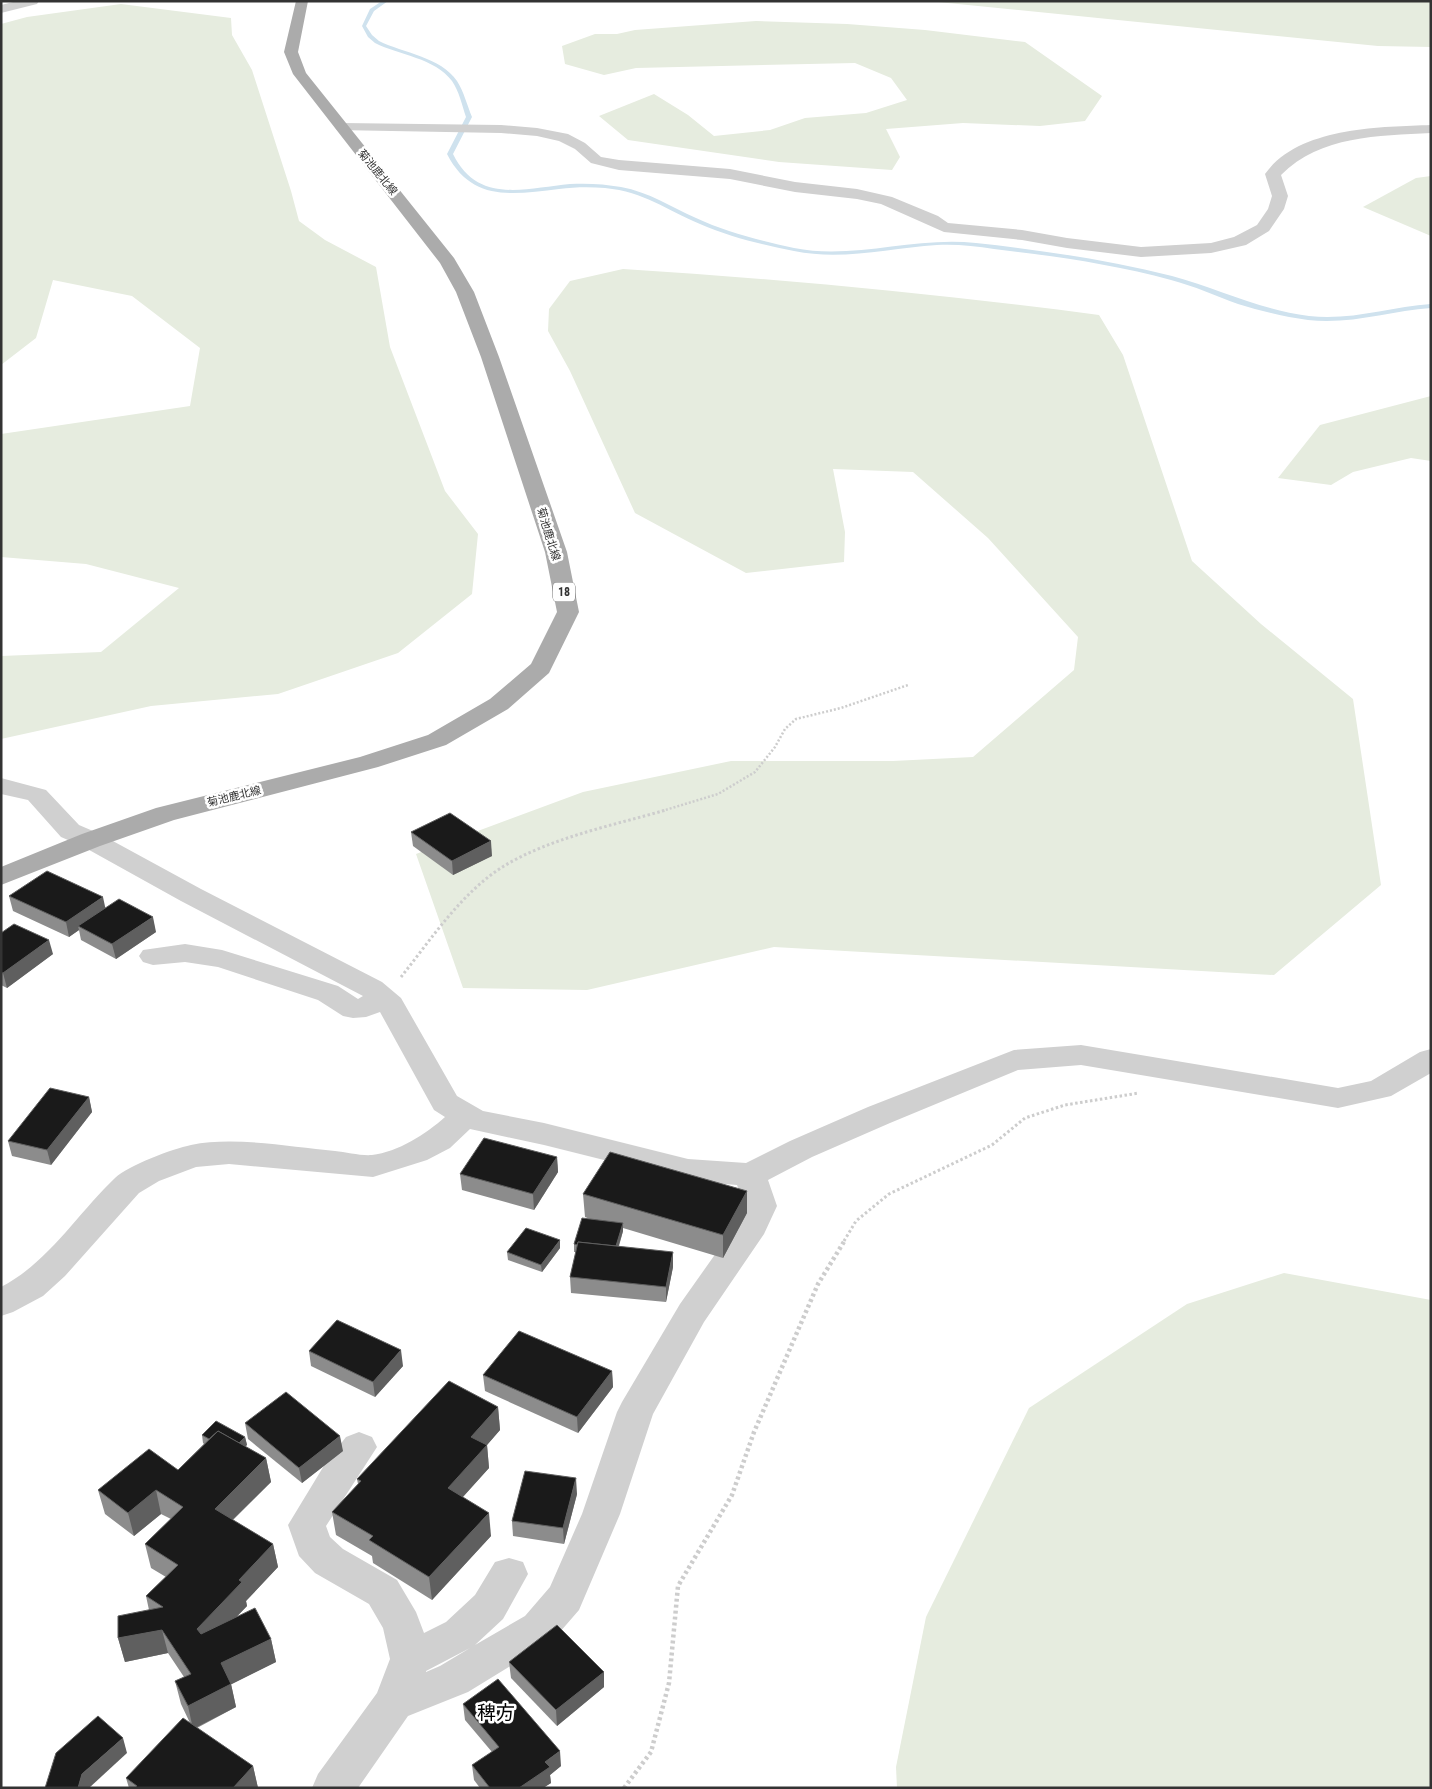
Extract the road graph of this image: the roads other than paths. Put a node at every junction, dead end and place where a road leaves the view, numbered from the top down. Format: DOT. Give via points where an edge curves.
graph roads {
  1 [pos="33,1"];
  2 [pos="302,1"];
  3 [pos="1,9"];
  4 [pos="342,127"];
  5 [pos="1431,129"];
  6 [pos="1,786"];
  7 [pos="92,840"];
  8 [pos="1,877"];
  9 [pos="153,956"];
  10 [pos="381,997"];
  11 [pos="1431,1059"];
  12 [pos="466,1115"];
  13 [pos="750,1175"];
  14 [pos="1,1303"];
  15 [pos="359,1447"];
  16 [pos="509,1574"];
  17 [pos="410,1659"];
  18 [pos="394,1703"];
  19 [pos="333,1788"];
  1 -- 3 [label="street"];
  2 -- 4 [label="main road, 菊池鹿北線 / 18" via="302,15 291,54 300,74"];
  4 -- 5 [label="street" via="537,132 563,137 596,160 619,166 730,174 795,187 857,194 886,200 944,227 1141,252 1211,248 1240,241 1263,228 1276,209 1280,196 1273,174 1306,148 1353,136"];
  4 -- 7 [label="main road, 菊池鹿北線 / 18" via="448,262 465,292 556,552 568,612 541,668 500,704 437,740 369,762 165,814"];
  6 -- 7 [label="street" via="36,795 70,831"];
  7 -- 8 [label="main road, 菊池鹿北線 / 18"];
  7 -- 10 [label="street" via="372,989"];
  9 -- 10 [label="street" via="185,953 222,959 328,993 353,1008 366,1008"];
  10 -- 12 [label="street" via="391,1005 445,1103"];
  11 -- 13 [label="street" via="1380,1089 1338,1098 1081,1055 1014,1060 878,1115"];
  12 -- 13 [label="street" via="475,1120 688,1170"];
  12 -- 14 [label="street" via="439,1140 416,1152 372,1166 229,1154 192,1156 148,1173 128,1185 46,1274 31,1287"];
  13 -- 18 [label="street" via="761,1206 752,1226 692,1313 635,1412 601,1514 565,1598 539,1628 454,1679"];
  15 -- 17 [label="street" via="307,1525 313,1544 329,1561 383,1592 402,1624"];
  16 -- 17 [label="street" via="489,1606 460,1634"];
  17 -- 18 [label="street"];
  18 -- 19 [label="street"];
}
